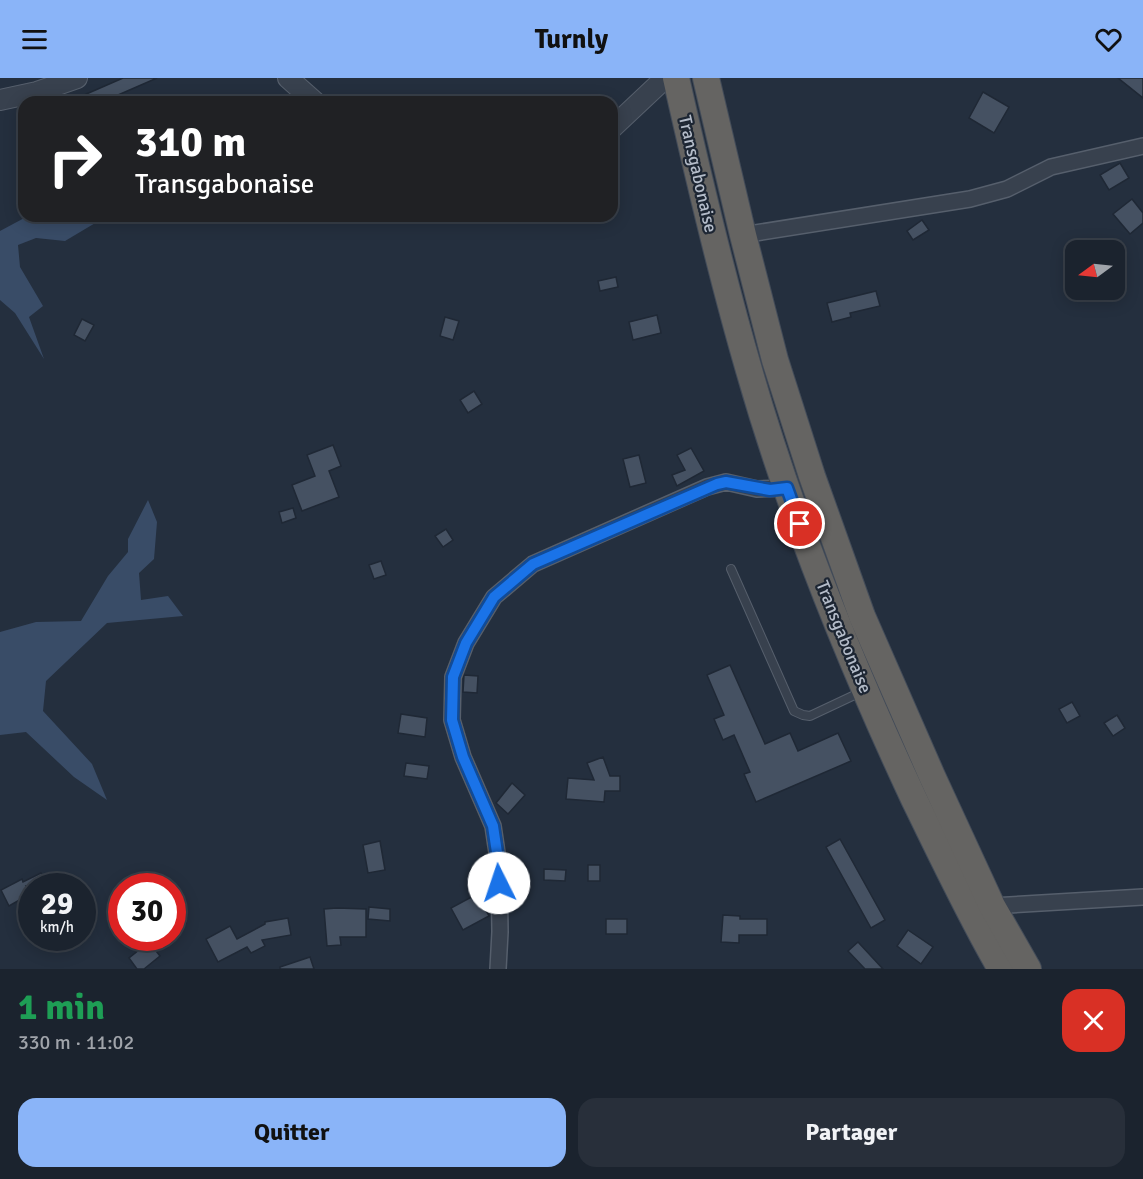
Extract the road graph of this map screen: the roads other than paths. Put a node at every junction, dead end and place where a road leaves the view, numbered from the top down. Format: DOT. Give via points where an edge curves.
graph roads {
  1 [pos="77,78"];
  2 [pos="288,78"];
  3 [pos="671,78"];
  4 [pos="676,78"];
  5 [pos="706,78"];
  6 [pos="18,96"];
  7 [pos="18,96"];
  8 [pos="308,96"];
  9 [pos="0,100"];
  10 [pos="618,122"];
  11 [pos="1143,146"];
  12 [pos="743,235"];
  13 [pos="787,488"];
  14 [pos="731,569"];
  15 [pos="865,690"];
  16 [pos="1143,897"];
  17 [pos="992,906"];
  18 [pos="498,969"];
  19 [pos="1001,969"];
  20 [pos="1028,969"];
  1 -- 7 [label="street"];
  2 -- 8 [label="street"];
  3 -- 10 [label="street" via="662,81"];
  4 -- 13 [label="highway, Transgabonaise" via="731,304"];
  5 -- 12 [label="highway, Transgabonaise"];
  6 -- 9 [label="street"];
  11 -- 12 [label="street" via="1051,167 1007,189 970,199"];
  12 -- 17 [label="highway, Transgabonaise" via="812,476 862,616"];
  13 -- 15 [label="highway, Transgabonaise"];
  13 -- 18 [label="street" via="757,489 726,482 707,487 533,564 494,597 466,643 453,677 452,720 463,757 493,826 499,866"];
  14 -- 15 [label="lane" via="794,711 810,716"];
  15 -- 19 [label="highway, Transgabonaise" via="938,848"];
  16 -- 17 [label="street"];
  17 -- 20 [label="highway, Transgabonaise"];
}
